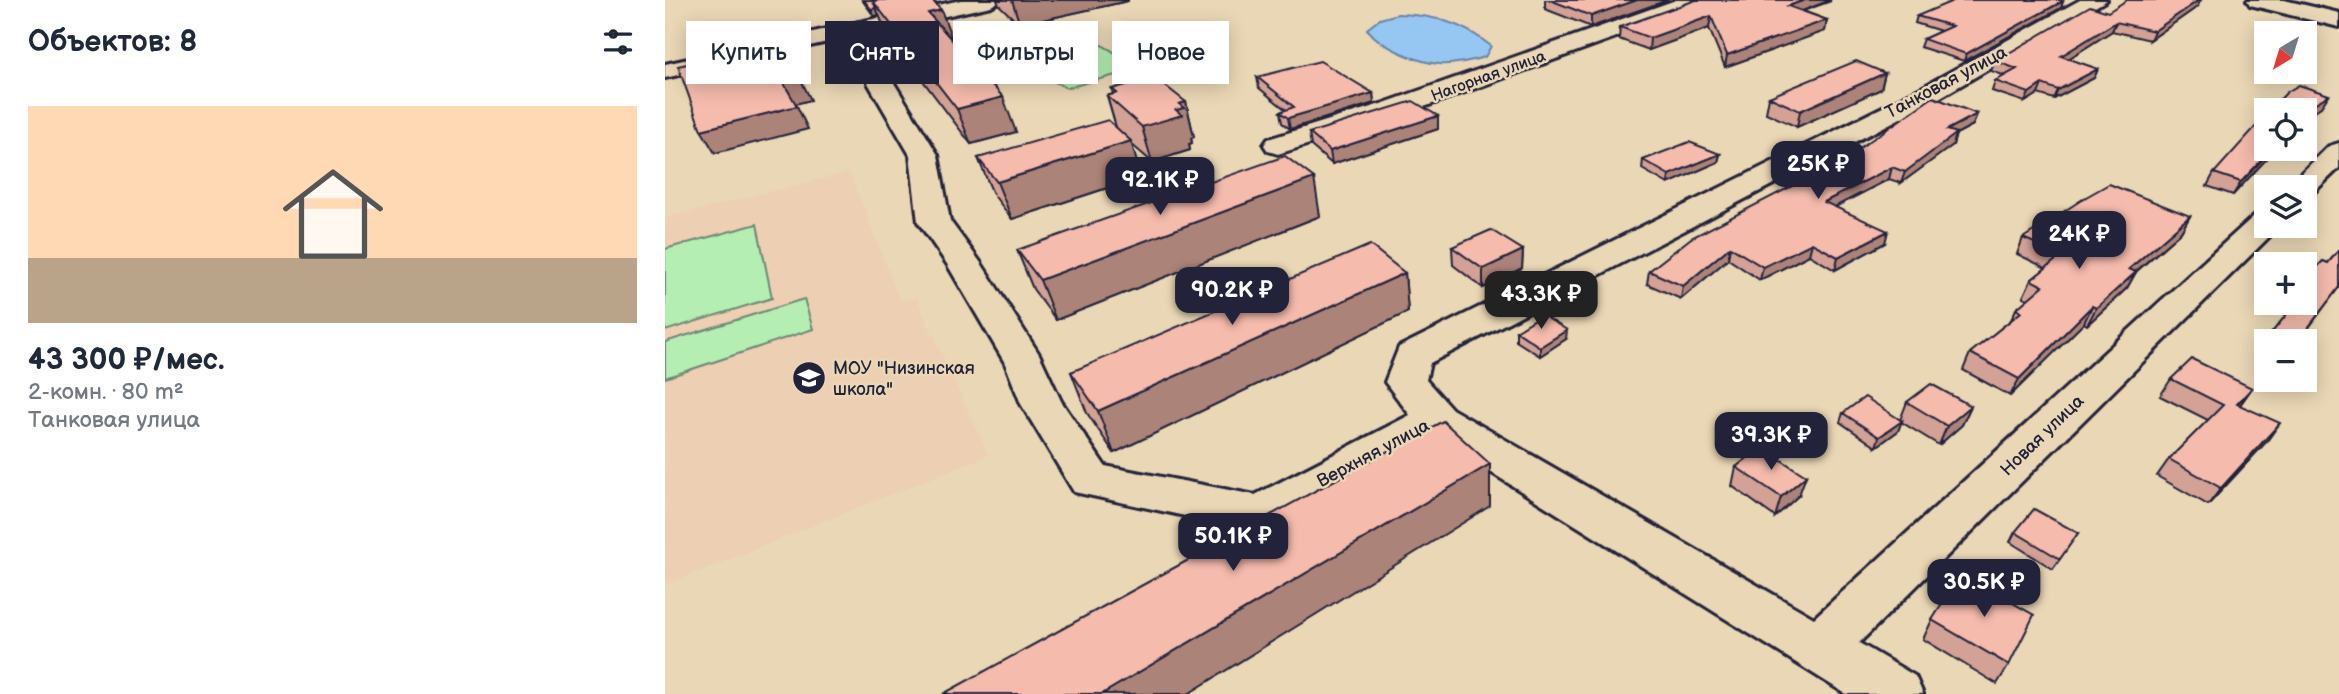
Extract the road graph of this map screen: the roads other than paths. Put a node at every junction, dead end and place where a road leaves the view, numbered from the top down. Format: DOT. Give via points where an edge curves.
graph roads {
  1 [pos="991,0"];
  2 [pos="1696,0"];
  3 [pos="2096,0"];
  4 [pos="2258,0"];
  5 [pos="2339,20"];
  6 [pos="895,21"];
  7 [pos="825,36"];
  8 [pos="665,71"];
  9 [pos="882,84"];
  10 [pos="1278,145"];
  11 [pos="2339,152"];
  12 [pos="2315,175"];
  13 [pos="2254,233"];
  14 [pos="1437,419"];
  15 [pos="1818,649"];
  16 [pos="1895,694"];
  1 -- 6 [label="street"];
  2 -- 10 [label="street, Нагорная улица" via="1393,109"];
  3 -- 14 [label="street, Танковая улица" via="1930,93 1413,356 1405,382"];
  4 -- 5 [label="street"];
  7 -- 8 [label="street"];
  9 -- 14 [label="street, Верхняя улица" via="924,155 934,222 1025,363 1042,404 1090,480 1259,514"];
  11 -- 12 [label="street"];
  13 -- 15 [label="street, Новая улица"];
  14 -- 15 [label="street, Верхняя улица"];
  15 -- 16 [label="street, Верхняя улица"];
}
